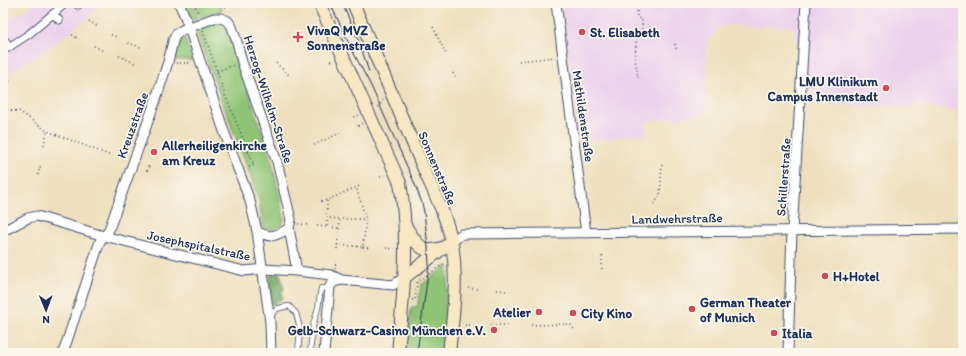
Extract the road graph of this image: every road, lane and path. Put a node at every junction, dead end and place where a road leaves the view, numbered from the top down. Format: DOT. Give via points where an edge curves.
graph roads {
  1 [pos="66,3"];
  2 [pos="179,3"];
  3 [pos="194,3"];
  4 [pos="319,3"];
  5 [pos="353,3"];
  6 [pos="556,3"];
  7 [pos="637,3"];
  8 [pos="806,3"];
  9 [pos="54,14"];
  10 [pos="59,20"];
  11 [pos="90,21"];
  12 [pos="201,23"];
  13 [pos="97,26"];
  14 [pos="189,27"];
  15 [pos="433,27"];
  16 [pos="29,34"];
  17 [pos="72,35"];
  18 [pos="111,35"];
  19 [pos="117,37"];
  20 [pos="3,38"];
  21 [pos="79,39"];
  22 [pos="34,40"];
  23 [pos="128,43"];
  24 [pos="675,44"];
  25 [pos="94,46"];
  26 [pos="10,47"];
  27 [pos="143,48"];
  28 [pos="102,50"];
  29 [pos="3,51"];
  30 [pos="677,51"];
  31 [pos="446,54"];
  32 [pos="119,56"];
  33 [pos="563,56"];
  34 [pos="519,61"];
  35 [pos="168,62"];
  36 [pos="242,62"];
  37 [pos="276,63"];
  38 [pos="137,64"];
  39 [pos="201,64"];
  40 [pos="217,71"];
  41 [pos="453,73"];
  42 [pos="289,75"];
  43 [pos="455,77"];
  44 [pos="638,78"];
  45 [pos="9,81"];
  46 [pos="13,81"];
  47 [pos="574,84"];
  48 [pos="578,88"];
  49 [pos="580,106"];
  50 [pos="3,110"];
  51 [pos="579,113"];
  52 [pos="363,123"];
  53 [pos="358,126"];
  54 [pos="47,131"];
  55 [pos="340,133"];
  56 [pos="44,145"];
  57 [pos="314,145"];
  58 [pos="261,147"];
  59 [pos="248,152"];
  60 [pos="109,155"];
  61 [pos="41,164"];
  62 [pos="662,164"];
  63 [pos="149,165"];
  64 [pos="147,171"];
  65 [pos="239,173"];
  66 [pos="38,175"];
  67 [pos="362,185"];
  68 [pos="356,187"];
  69 [pos="327,200"];
  70 [pos="321,201"];
  71 [pos="654,204"];
  72 [pos="327,218"];
  73 [pos="340,219"];
  74 [pos="366,219"];
  75 [pos="317,226"];
  76 [pos="405,226"];
  77 [pos="327,227"];
  78 [pos="290,228"];
  79 [pos="339,228"];
  80 [pos="963,229"];
  81 [pos="3,231"];
  82 [pos="257,231"];
  83 [pos="792,231"];
  84 [pos="586,233"];
  85 [pos="104,236"];
  86 [pos="337,245"];
  87 [pos="447,245"];
  88 [pos="364,247"];
  89 [pos="368,248"];
  90 [pos="386,248"];
  91 [pos="337,249"];
  92 [pos="397,249"];
  93 [pos="602,256"];
  94 [pos="454,257"];
  95 [pos="263,270"];
  96 [pos="297,271"];
  97 [pos="602,271"];
  98 [pos="405,277"];
  99 [pos="342,280"];
  100 [pos="326,288"];
  101 [pos="468,288"];
  102 [pos="478,289"];
  103 [pos="497,290"];
  104 [pos="508,291"];
  105 [pos="403,299"];
  106 [pos="270,322"];
  107 [pos="465,325"];
  108 [pos="472,325"];
  109 [pos="490,325"];
  110 [pos="508,325"];
  111 [pos="531,325"];
  112 [pos="574,329"];
  113 [pos="471,335"];
  114 [pos="464,336"];
  115 [pos="63,353"];
  116 [pos="271,353"];
  117 [pos="298,353"];
  118 [pos="310,353"];
  119 [pos="324,353"];
  120 [pos="398,353"];
  121 [pos="448,353"];
  122 [pos="788,353"];
  1 -- 9 [label="street"];
  2 -- 14 [label="street"];
  3 -- 12 [label="path"];
  4 -- 76 [label="main road" via="400,183"];
  5 -- 87 [label="main road, Sonnenstraße" via="438,200 447,226"];
  6 -- 33 [label="street, Mathildenstraße"];
  7 -- 44 [label="path" via="637,17 642,20 642,29 637,33 635,58"];
  8 -- 83 [label="street, Schillerstraße"];
  9 -- 10 [label="street"];
  9 -- 16 [label="street"];
  11 -- 13 [label="path"];
  12 -- 14 [label="street, Herzog-Wilhelm-Straße"];
  12 -- 36 [label="street, Herzog-Wilhelm-Straße" via="217,18 228,21"];
  12 -- 40 [label="path"];
  14 -- 35 [label="street, Kreuzstraße" via="176,34"];
  14 -- 39 [label="street"];
  15 -- 31 [label="path"];
  16 -- 22 [label="street"];
  16 -- 26 [label="street"];
  17 -- 21 [label="path"];
  18 -- 19 [label="path"];
  20 -- 26 [label="street"];
  23 -- 27 [label="path"];
  24 -- 30 [label="path"];
  25 -- 28 [label="path"];
  26 -- 29 [label="street"];
  32 -- 38 [label="path"];
  33 -- 34 [label="path"];
  33 -- 84 [label="street, Mathildenstraße"];
  35 -- 39 [label="path"];
  35 -- 85 [label="street, Kreuzstraße" via="108,232"];
  36 -- 40 [label="path"];
  36 -- 78 [label="street, Herzog-Wilhelm-Straße" via="277,162 291,220"];
  37 -- 42 [label="path"];
  39 -- 65 [label="street"];
  40 -- 59 [label="path"];
  41 -- 43 [label="path"];
  45 -- 46 [label="path"];
  47 -- 48 [label="path" via="577,84"];
  49 -- 51 [label="path"];
  50 -- 54 [label="path" via="19,111"];
  52 -- 53 [label="path"];
  54 -- 56 [label="path"];
  54 -- 60 [label="path"];
  55 -- 57 [label="path"];
  58 -- 59 [label="path"];
  59 -- 65 [label="path" via="254,165"];
  61 -- 66 [label="path"];
  62 -- 71 [label="path" via="660,196"];
  63 -- 64 [label="path"];
  65 -- 82 [label="street" via="250,201"];
  67 -- 68 [label="path"];
  68 -- 69 [label="path"];
  68 -- 74 [label="path"];
  69 -- 70 [label="path"];
  69 -- 72 [label="path"];
  72 -- 73 [label="path"];
  72 -- 77 [label="path"];
  73 -- 74 [label="path"];
  73 -- 79 [label="path"];
  74 -- 88 [label="path"];
  75 -- 77 [label="path"];
  76 -- 87 [label="main road" via="422,248 430,250"];
  76 -- 98 [label="main road"];
  77 -- 79 [label="path"];
  78 -- 82 [label="street" via="274,236 264,236"];
  78 -- 96 [label="street, Herzog-Wilhelm-Straße"];
  79 -- 86 [label="path"];
  80 -- 83 [label="street, Landwehrstraße"];
  81 -- 85 [label="street, Josephspitalstraße" via="32,217"];
  82 -- 95 [label="street"];
  83 -- 84 [label="street, Landwehrstraße"];
  83 -- 122 [label="street, Schillerstraße"];
  84 -- 87 [label="street, Landwehrstraße" via="462,234"];
  85 -- 95 [label="street, Josephspitalstraße" via="244,271"];
  85 -- 115 [label="street, Kreuzstraße" via="100,241"];
  86 -- 88 [label="path"];
  86 -- 91 [label="path"];
  87 -- 94 [label="main road, Sonnenstraße"];
  87 -- 98 [label="main road, Landwehrstraße"];
  88 -- 89 [label="path"];
  90 -- 92 [label="path"];
  93 -- 97 [label="path"];
  94 -- 105 [label="path" via="417,282 415,300"];
  94 -- 121 [label="main road, Sonnenstraße" via="455,278"];
  95 -- 96 [label="street, Josephspitalstraße"];
  95 -- 106 [label="street"];
  96 -- 99 [label="street, Josephspitalstraße" via="331,275"];
  98 -- 99 [label="street, Josephspitalstraße" via="394,285"];
  98 -- 105 [label="main road"];
  99 -- 100 [label="street"];
  100 -- 118 [label="lane" via="313,325"];
  100 -- 119 [label="street"];
  101 -- 102 [label="path"];
  103 -- 104 [label="path"];
  105 -- 120 [label="main road"];
  106 -- 116 [label="street"];
  106 -- 117 [label="lane" via="278,308 289,306 296,313 300,329"];
  107 -- 108 [label="path"];
  109 -- 110 [label="path"];
  111 -- 112 [label="path" via="570,324"];
  113 -- 114 [label="path"];
}
